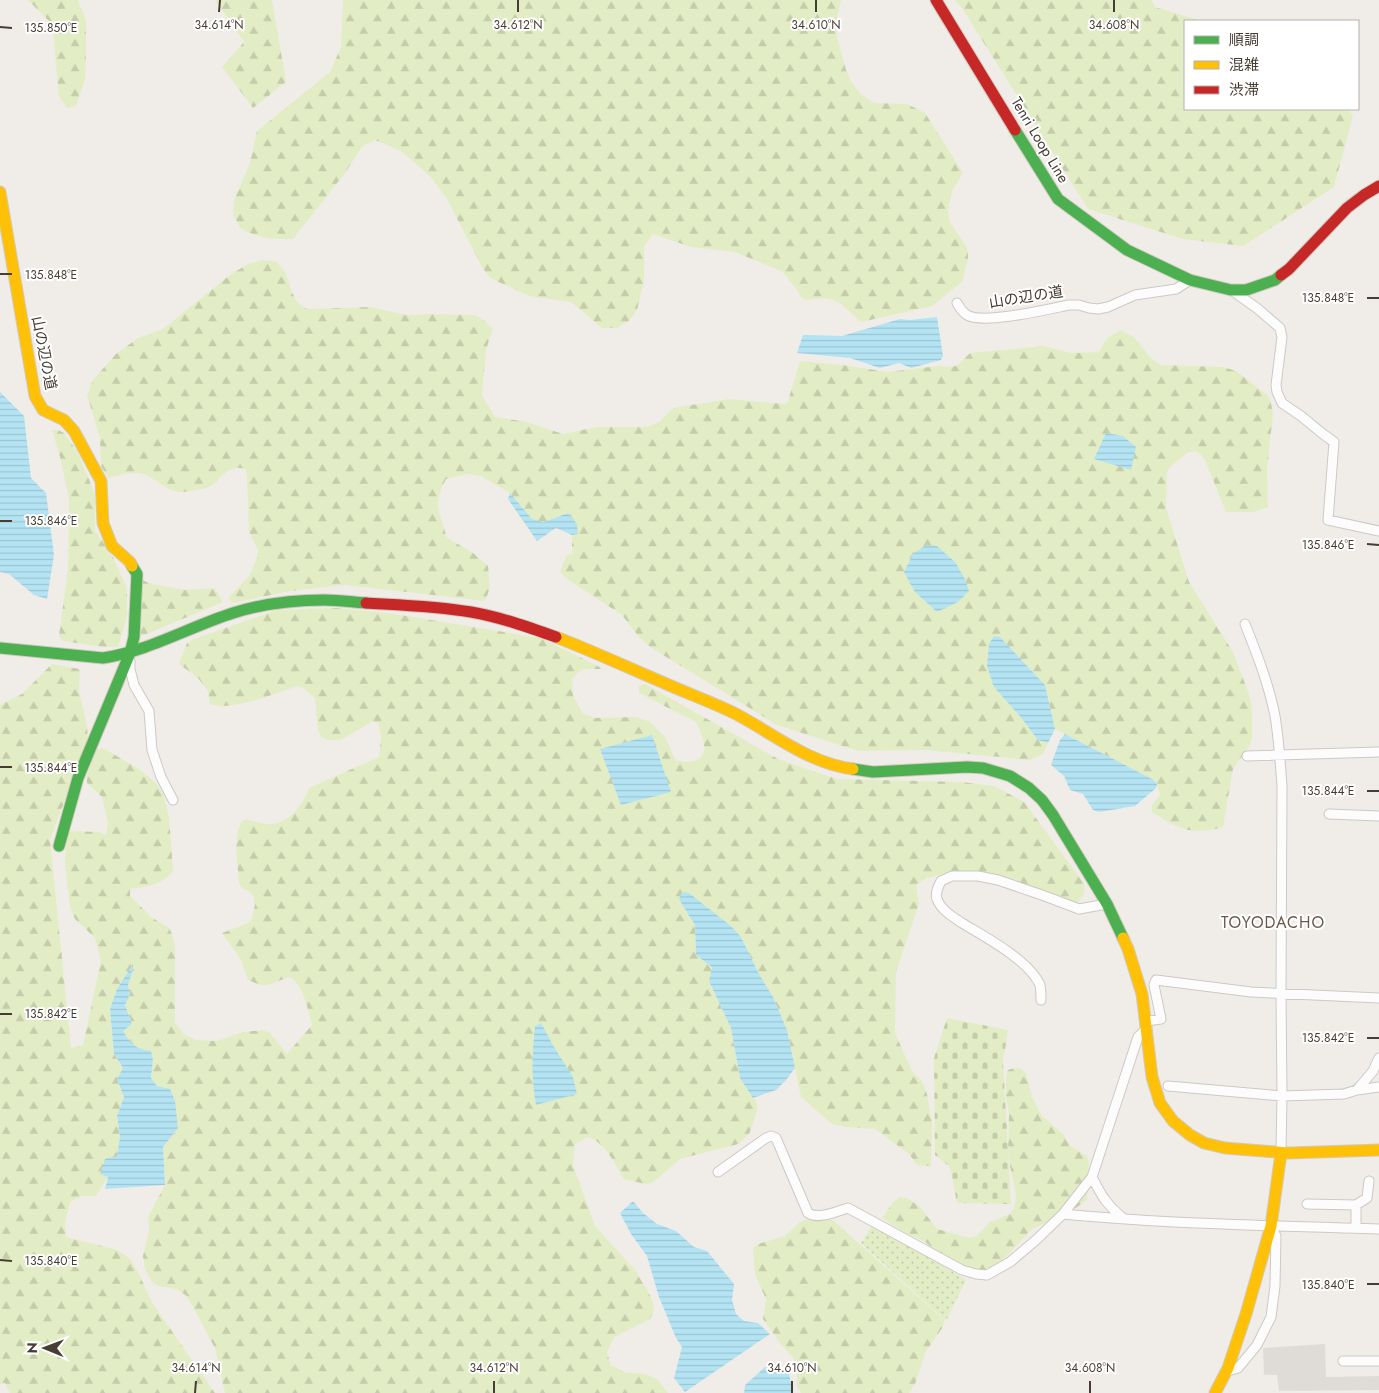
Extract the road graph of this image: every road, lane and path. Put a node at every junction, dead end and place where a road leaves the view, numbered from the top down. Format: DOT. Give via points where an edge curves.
graph roads {
  1 [pos="936,0"];
  2 [pos="1379,186"];
  3 [pos="0,192"];
  4 [pos="1190,280"];
  5 [pos="1230,290"];
  6 [pos="957,303"];
  7 [pos="1379,531"];
  8 [pos="1245,624"];
  9 [pos="0,648"];
  10 [pos="130,653"];
  11 [pos="1379,752"];
  12 [pos="1280,755"];
  13 [pos="1247,756"];
  14 [pos="172,800"];
  15 [pos="1329,814"];
  16 [pos="1379,816"];
  17 [pos="59,846"];
  18 [pos="1107,904"];
  19 [pos="1281,994"];
  20 [pos="1379,998"];
  21 [pos="1041,1000"];
  22 [pos="1147,1024"];
  23 [pos="1379,1058"];
  24 [pos="1168,1086"];
  25 [pos="1379,1087"];
  26 [pos="1357,1090"];
  27 [pos="1282,1096"];
  28 [pos="1379,1150"];
  29 [pos="1285,1153"];
  30 [pos="718,1172"];
  31 [pos="1092,1177"];
  32 [pos="1369,1181"];
  33 [pos="1307,1204"];
  34 [pos="1356,1205"];
  35 [pos="1064,1214"];
  36 [pos="1125,1220"];
  37 [pos="1271,1226"];
  38 [pos="1356,1228"];
  39 [pos="1379,1229"];
  40 [pos="1343,1361"];
  41 [pos="1379,1361"];
  42 [pos="1225,1372"];
  43 [pos="1215,1393"];
  1 -- 4 [label="street, Tenri Loop Line" via="1058,199 1127,250"];
  2 -- 5 [label="street, Tenri Loop Line" via="1347,208 1289,269 1274,280 1246,290"];
  3 -- 10 [label="street, 山の辺の道" via="35,396 43,410 64,420 74,431 101,481 103,524 112,546 130,562 136,574 134,637"];
  4 -- 5 [label="street, Tenri Loop Line"];
  4 -- 6 [label="street, 山の辺の道" via="1176,289 1135,295 1098,309 1070,305 990,319 967,316"];
  5 -- 7 [label="street" via="1258,308 1280,328 1282,337 1276,384 1282,402 1334,442 1328,520"];
  8 -- 12 [label="street" via="1260,662 1274,714"];
  9 -- 10 [label="street" via="103,658"];
  10 -- 14 [label="street" via="134,685 149,711 152,750"];
  10 -- 17 [label="street" via="78,778"];
  10 -- 18 [label="street" via="221,617 278,603 324,600 439,608 506,620 574,644 719,707 792,748 842,768 873,772 967,766 1010,776 1042,800"];
  11 -- 12 [label="street"];
  12 -- 13 [label="street"];
  12 -- 19 [label="street"];
  15 -- 16 [label="street"];
  18 -- 21 [label="street" via="1079,909 978,876 952,876 941,881 936,890 941,906 1021,961 1041,987"];
  18 -- 22 [label="street" via="1128,949 1142,994"];
  19 -- 20 [label="street"];
  19 -- 22 [label="street" via="1156,980 1154,985 1161,1019"];
  19 -- 27 [label="street"];
  22 -- 29 [label="street" via="1152,1077 1160,1103 1173,1121 1204,1142 1225,1148"];
  22 -- 31 [label="street" via="1138,1037"];
  23 -- 26 [label="street"];
  24 -- 27 [label="street"];
  25 -- 26 [label="street"];
  26 -- 27 [label="street" via="1344,1094"];
  27 -- 29 [label="street"];
  28 -- 29 [label="street"];
  29 -- 37 [label="street"];
  30 -- 35 [label="street" via="771,1136 776,1138 808,1213 818,1216 848,1208 962,1270 976,1274 987,1275 1010,1262"];
  31 -- 35 [label="street"];
  31 -- 36 [label="street" via="1111,1209"];
  32 -- 34 [label="street" via="1367,1198"];
  33 -- 34 [label="street"];
  34 -- 38 [label="street"];
  35 -- 36 [label="street"];
  36 -- 37 [label="street"];
  37 -- 38 [label="street"];
  37 -- 42 [label="street" via="1246,1314"];
  37 -- 42 [label="street" via="1276,1236 1271,1317 1257,1345 1238,1368"];
  38 -- 39 [label="street"];
  40 -- 41 [label="street"];
  42 -- 43 [label="street"];
}
